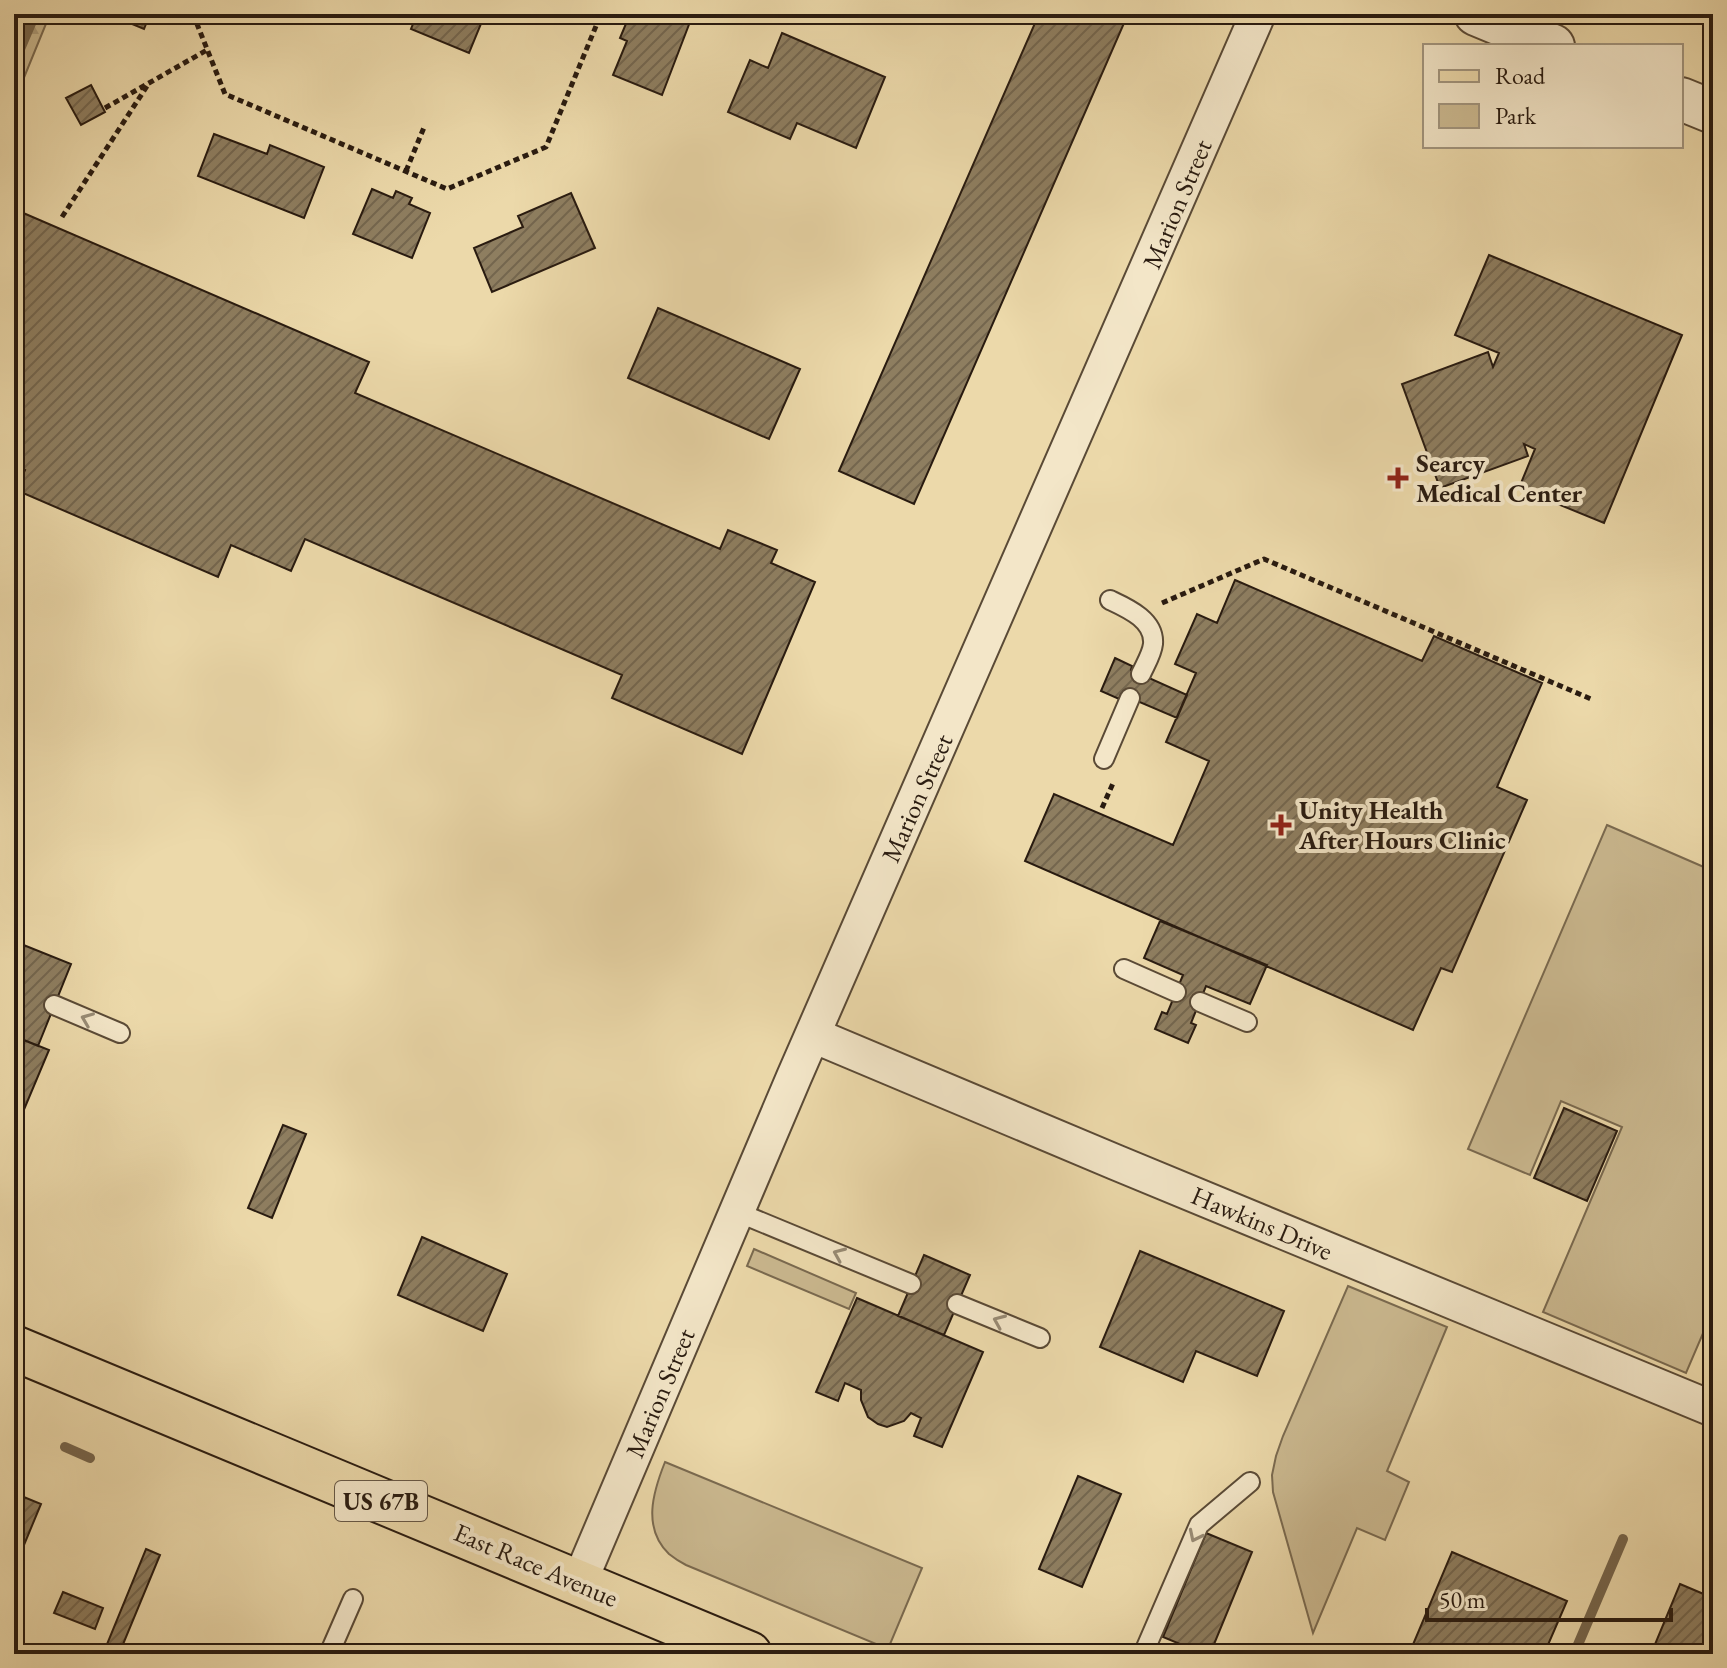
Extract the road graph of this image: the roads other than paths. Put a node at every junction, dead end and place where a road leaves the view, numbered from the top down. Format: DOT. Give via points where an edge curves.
graph roads {
  1 [pos="1258,14"];
  2 [pos="1476,14"];
  3 [pos="1548,44"];
  4 [pos="1683,100"];
  5 [pos="1713,112"];
  6 [pos="1110,600"];
  7 [pos="1141,674"];
  8 [pos="1130,698"];
  9 [pos="1104,759"];
  10 [pos="1124,969"];
  11 [pos="1176,992"];
  12 [pos="1200,1002"];
  13 [pos="54,1005"];
  14 [pos="1247,1022"];
  15 [pos="120,1033"];
  16 [pos="813,1035"];
  17 [pos="737,1212"];
  18 [pos="911,1284"];
  19 [pos="957,1304"];
  20 [pos="1040,1338"];
  21 [pos="14,1348"];
  22 [pos="1713,1409"];
  23 [pos="1250,1482"];
  24 [pos="579,1583"];
  25 [pos="353,1599"];
  26 [pos="329,1654"];
  27 [pos="749,1654"];
  28 [pos="1145,1654"];
  1 -- 16 [label="street, Marion Street"];
  2 -- 3 [label="street"];
  4 -- 5 [label="street"];
  6 -- 7 [label="lane" via="1140,618 1153,636"];
  8 -- 9 [label="lane"];
  10 -- 11 [label="lane"];
  12 -- 14 [label="lane"];
  15 -- 13 [label="lane, one-way"];
  16 -- 17 [label="street, Marion Street"];
  16 -- 22 [label="street, Hawkins Drive"];
  18 -- 17 [label="lane, one-way"];
  17 -- 24 [label="street, Marion Street"];
  20 -- 19 [label="lane, one-way"];
  21 -- 24 [label="main road, East Race Avenue / US 67B"];
  23 -- 28 [label="lane, one-way" via="1199,1525"];
  24 -- 27 [label="main road, East Race Avenue / US 67B"];
  25 -- 26 [label="lane"];
}
